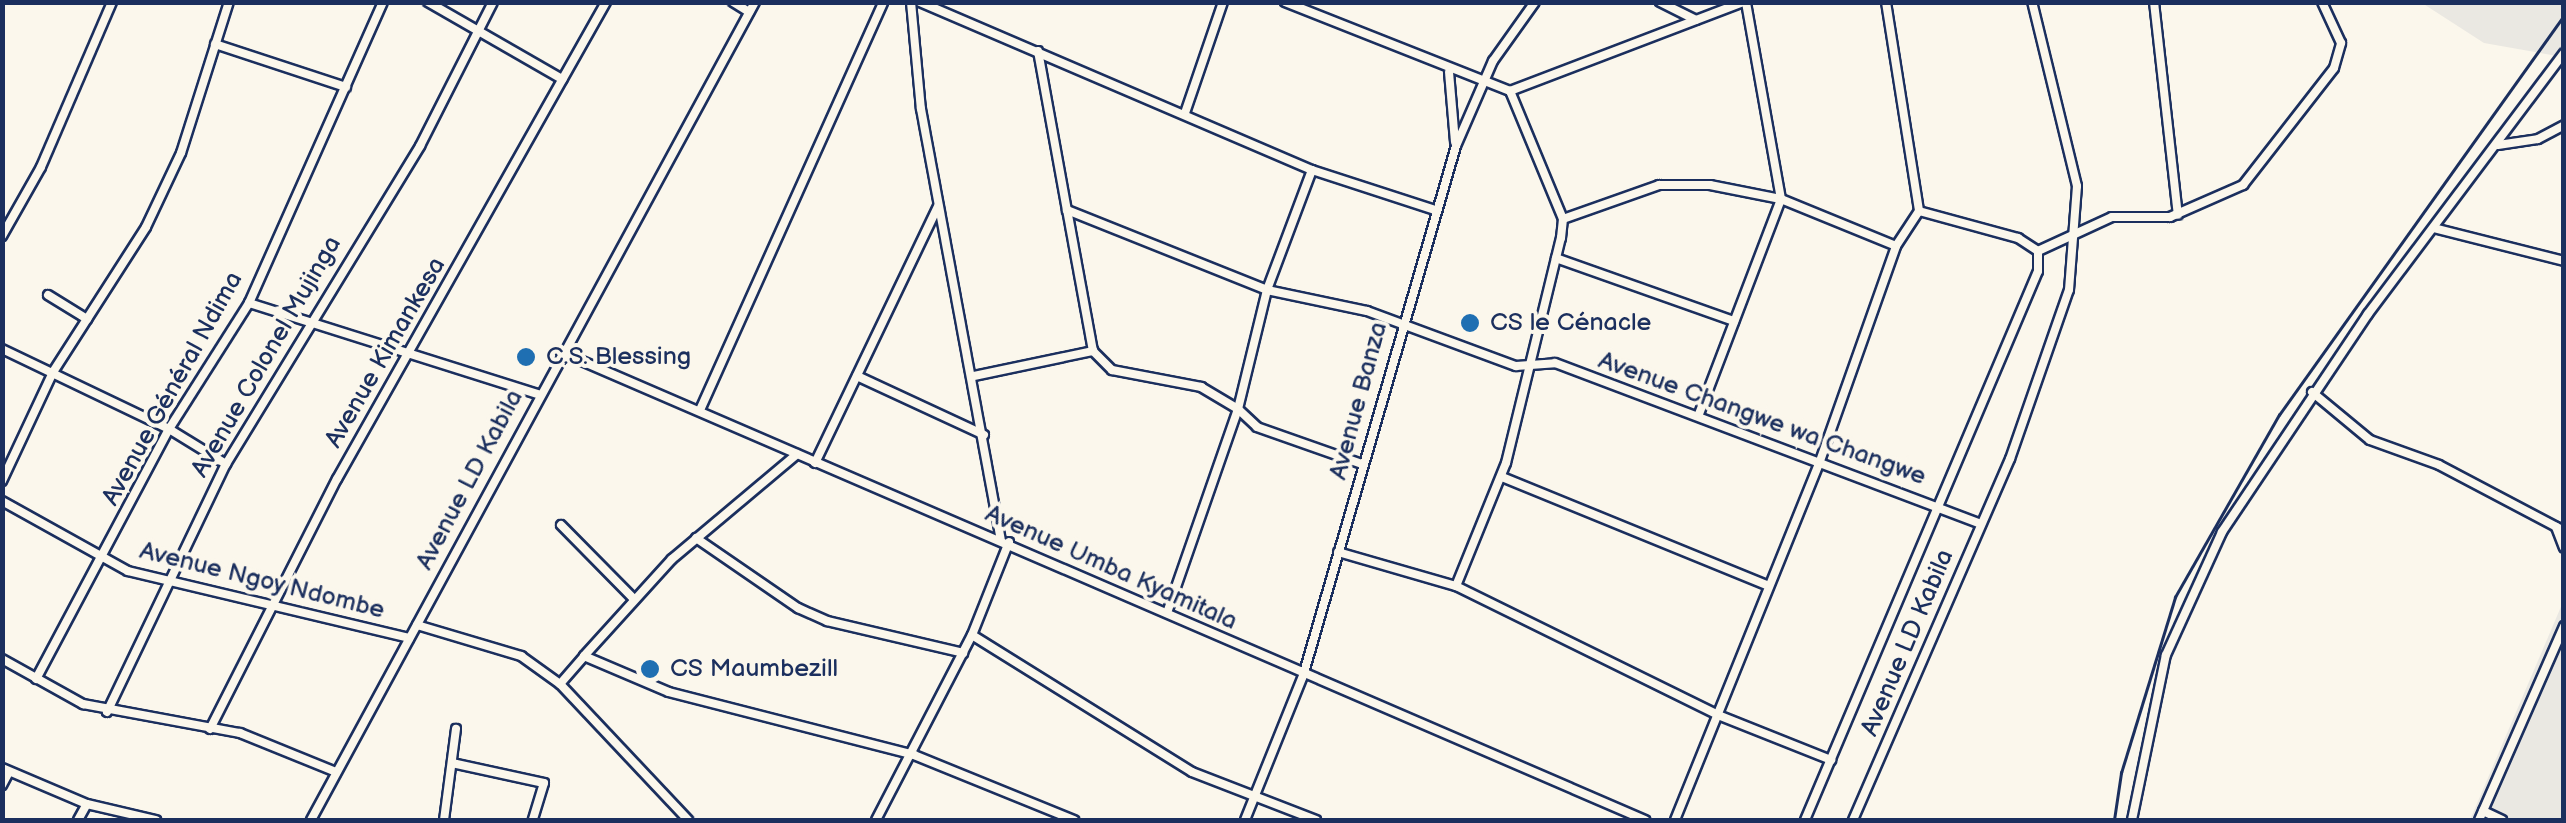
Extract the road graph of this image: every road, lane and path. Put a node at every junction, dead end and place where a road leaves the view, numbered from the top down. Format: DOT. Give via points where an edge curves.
graph roads {
  1 [pos="112,2"];
  2 [pos="229,2"];
  3 [pos="383,2"];
  4 [pos="428,2"];
  5 [pos="494,2"];
  6 [pos="606,2"];
  7 [pos="732,2"];
  8 [pos="755,2"];
  9 [pos="883,2"];
  10 [pos="911,2"];
  11 [pos="920,2"];
  12 [pos="1222,2"];
  13 [pos="1285,2"];
  14 [pos="1534,2"];
  15 [pos="1660,2"];
  16 [pos="1744,2"];
  17 [pos="1886,2"];
  18 [pos="2032,2"];
  19 [pos="2154,2"];
  20 [pos="2322,2"];
  21 [pos="749,12"];
  22 [pos="1696,20"];
  23 [pos="481,32"];
  24 [pos="214,44"];
  25 [pos="1038,50"];
  26 [pos="2564,53"];
  27 [pos="2552,71"];
  28 [pos="1449,72"];
  29 [pos="2564,75"];
  30 [pos="562,79"];
  31 [pos="1483,85"];
  32 [pos="346,87"];
  33 [pos="1510,91"];
  34 [pos="1185,114"];
  35 [pos="2564,125"];
  36 [pos="2498,145"];
  37 [pos="1456,146"];
  38 [pos="1312,170"];
  39 [pos="1781,200"];
  40 [pos="938,206"];
  41 [pos="1066,210"];
  42 [pos="1435,210"];
  43 [pos="1919,211"];
  44 [pos="2178,215"];
  45 [pos="1563,218"];
  46 [pos="2434,228"];
  47 [pos="2075,234"];
  48 [pos="2,236"];
  49 [pos="1896,246"];
  50 [pos="2038,250"];
  51 [pos="1556,258"];
  52 [pos="2564,261"];
  53 [pos="1267,290"];
  54 [pos="48,295"];
  55 [pos="249,302"];
  56 [pos="87,319"];
  57 [pos="1734,320"];
  58 [pos="309,322"];
  59 [pos="1399,327"];
  60 [pos="2,349"];
  61 [pos="409,349"];
  62 [pos="1093,351"];
  63 [pos="561,352"];
  64 [pos="1528,364"];
  65 [pos="53,372"];
  66 [pos="857,376"];
  67 [pos="974,376"];
  68 [pos="2312,392"];
  69 [pos="538,394"];
  70 [pos="1238,409"];
  71 [pos="700,410"];
  72 [pos="1699,414"];
  73 [pos="169,429"];
  74 [pos="984,435"];
  75 [pos="797,454"];
  76 [pos="1820,460"];
  77 [pos="815,463"];
  78 [pos="226,464"];
  79 [pos="1362,464"];
  80 [pos="1502,477"];
  81 [pos="2,481"];
  82 [pos="2,501"];
  83 [pos="1940,506"];
  84 [pos="1982,524"];
  85 [pos="562,525"];
  86 [pos="2560,529"];
  87 [pos="696,538"];
  88 [pos="1005,540"];
  89 [pos="2564,548"];
  90 [pos="1338,552"];
  91 [pos="102,558"];
  92 [pos="166,582"];
  93 [pos="1766,585"];
  94 [pos="1456,586"];
  95 [pos="633,598"];
  96 [pos="276,602"];
  97 [pos="1168,613"];
  98 [pos="417,625"];
  99 [pos="2564,626"];
  100 [pos="972,635"];
  101 [pos="409,638"];
  102 [pos="962,653"];
  103 [pos="584,656"];
  104 [pos="2,660"];
  105 [pos="1303,676"];
  106 [pos="36,679"];
  107 [pos="560,684"];
  108 [pos="107,712"];
  109 [pos="1718,715"];
  110 [pos="210,728"];
  111 [pos="456,729"];
  112 [pos="914,755"];
  113 [pos="1832,760"];
  114 [pos="452,763"];
  115 [pos="6,770"];
  116 [pos="336,772"];
  117 [pos="2,785"];
  118 [pos="1258,796"];
  119 [pos="86,804"];
  120 [pos="2481,816"];
  121 [pos="78,820"];
  122 [pos="156,820"];
  123 [pos="310,820"];
  124 [pos="444,820"];
  125 [pos="534,820"];
  126 [pos="688,820"];
  127 [pos="876,820"];
  128 [pos="1074,820"];
  129 [pos="1245,820"];
  130 [pos="1316,820"];
  131 [pos="1645,820"];
  132 [pos="1675,820"];
  133 [pos="1805,820"];
  134 [pos="1853,820"];
  135 [pos="2132,820"];
  136 [pos="2502,820"];
  1 -- 48 [label="street" via="42,167"];
  2 -- 24 [label="street"];
  3 -- 32 [label="street, Avenue Général Ndima"];
  4 -- 23 [label="street"];
  5 -- 23 [label="street"];
  6 -- 30 [label="street, Avenue Kimankesa"];
  7 -- 21 [label="street"];
  8 -- 21 [label="street, Avenue LD Kabila"];
  9 -- 71 [label="street"];
  10 -- 40 [label="street"];
  11 -- 25 [label="street"];
  12 -- 34 [label="street"];
  13 -- 28 [label="street"];
  14 -- 31 [label="street, Avenue Banza"];
  15 -- 22 [label="street"];
  16 -- 22 [label="street"];
  16 -- 39 [label="street"];
  17 -- 43 [label="street"];
  18 -- 47 [label="street, Avenue LD Kabila" via="2075,170"];
  19 -- 44 [label="street"];
  20 -- 44 [label="street" via="2341,43 2315,98 2243,186"];
  21 -- 63 [label="street, Avenue LD Kabila"];
  22 -- 33 [label="street"];
  23 -- 30 [label="street"];
  23 -- 58 [label="street, Avenue Colonel Mujinga"];
  24 -- 32 [label="street"];
  24 -- 56 [label="street" via="181,153 146,227"];
  25 -- 34 [label="street"];
  25 -- 41 [label="street"];
  26 -- 27 [label="street"];
  27 -- 29 [label="street"];
  27 -- 36 [label="street"];
  28 -- 31 [label="street"];
  28 -- 37 [label="street"];
  30 -- 61 [label="street, Avenue Kimankesa"];
  31 -- 33 [label="street"];
  31 -- 37 [label="street, Avenue Banza"];
  32 -- 55 [label="street, Avenue Général Ndima"];
  33 -- 45 [label="street"];
  34 -- 38 [label="street"];
  35 -- 36 [label="street"];
  36 -- 46 [label="street"];
  37 -- 42 [label="street, Avenue Banza"];
  38 -- 42 [label="street"];
  38 -- 53 [label="street"];
  39 -- 45 [label="street" via="1677,183"];
  39 -- 49 [label="street"];
  39 -- 57 [label="street"];
  40 -- 66 [label="street"];
  40 -- 67 [label="street"];
  41 -- 53 [label="street, Avenue Changwe wa Changwe"];
  41 -- 62 [label="street"];
  42 -- 59 [label="street, Avenue Banza"];
  43 -- 49 [label="street"];
  43 -- 50 [label="street" via="2018,238"];
  44 -- 47 [label="street" via="2124,214"];
  45 -- 51 [label="street"];
  46 -- 52 [label="street"];
  46 -- 68 [label="street"];
  47 -- 50 [label="street"];
  47 -- 84 [label="street, Avenue LD Kabila" via="2069,290"];
  49 -- 76 [label="street"];
  50 -- 83 [label="street, Avenue LD Kabila" via="2038,271"];
  51 -- 57 [label="street"];
  51 -- 64 [label="street"];
  53 -- 59 [label="street, Avenue Changwe wa Changwe" via="1367,311"];
  53 -- 70 [label="street"];
  54 -- 56 [label="street"];
  55 -- 58 [label="street"];
  55 -- 73 [label="street, Avenue Général Ndima"];
  56 -- 65 [label="street"];
  57 -- 72 [label="street"];
  58 -- 61 [label="street"];
  58 -- 78 [label="street, Avenue Colonel Mujinga"];
  59 -- 64 [label="street, Avenue Changwe wa Changwe"];
  59 -- 79 [label="street, Avenue Banza"];
  60 -- 65 [label="street"];
  61 -- 69 [label="street"];
  61 -- 96 [label="street, Avenue Kimankesa"];
  62 -- 67 [label="street"];
  62 -- 70 [label="street" via="1112,370 1201,387"];
  63 -- 69 [label="street, Avenue LD Kabila"];
  63 -- 71 [label="street, Avenue Umba Kyamitala"];
  64 -- 72 [label="street, Avenue Changwe wa Changwe" via="1554,363"];
  64 -- 80 [label="street"];
  65 -- 73 [label="street"];
  65 -- 81 [label="street"];
  66 -- 74 [label="street"];
  66 -- 77 [label="street"];
  67 -- 74 [label="street"];
  68 -- 86 [label="street" via="2370,440 2439,465"];
  68 -- 135 [label="street" via="2260,467 2184,611 2147,728"];
  69 -- 98 [label="street, Avenue LD Kabila"];
  70 -- 79 [label="street" via="1257,427"];
  70 -- 97 [label="street"];
  71 -- 75 [label="street, Avenue Umba Kyamitala"];
  72 -- 76 [label="street, Avenue Changwe wa Changwe"];
  73 -- 78 [label="street"];
  73 -- 91 [label="street, Avenue Général Ndima"];
  74 -- 88 [label="street"];
  75 -- 77 [label="street, Avenue Umba Kyamitala"];
  75 -- 87 [label="street"];
  76 -- 83 [label="street, Avenue Changwe wa Changwe"];
  76 -- 93 [label="street"];
  77 -- 88 [label="street, Avenue Umba Kyamitala"];
  78 -- 92 [label="street, Avenue Colonel Mujinga"];
  79 -- 90 [label="street, Avenue Banza"];
  80 -- 93 [label="street"];
  80 -- 94 [label="street"];
  82 -- 91 [label="street, Avenue Ngoy Ndombe"];
  83 -- 84 [label="street"];
  83 -- 113 [label="street, Avenue LD Kabila"];
  84 -- 134 [label="street, Avenue LD Kabila"];
  85 -- 95 [label="street"];
  86 -- 89 [label="street"];
  87 -- 95 [label="street"];
  87 -- 102 [label="street" via="827,621"];
  88 -- 97 [label="street, Avenue Umba Kyamitala"];
  88 -- 100 [label="street"];
  90 -- 94 [label="street"];
  90 -- 105 [label="street, Avenue Banza"];
  91 -- 92 [label="street, Avenue Ngoy Ndombe"];
  91 -- 106 [label="street, Avenue Général Ndima"];
  92 -- 96 [label="street, Avenue Ngoy Ndombe"];
  92 -- 108 [label="street, Avenue Colonel Mujinga"];
  93 -- 109 [label="street"];
  94 -- 109 [label="street"];
  95 -- 103 [label="street"];
  96 -- 101 [label="street, Avenue Ngoy Ndombe"];
  96 -- 110 [label="street, Avenue Kimankesa"];
  97 -- 105 [label="street, Avenue Umba Kyamitala"];
  98 -- 101 [label="street, Avenue LD Kabila"];
  98 -- 107 [label="street" via="522,656"];
  99 -- 120 [label="street"];
  100 -- 102 [label="street"];
  100 -- 118 [label="street" via="1192,772"];
  101 -- 116 [label="street, Avenue LD Kabila"];
  102 -- 112 [label="street"];
  103 -- 107 [label="street"];
  103 -- 112 [label="street" via="669,692"];
  104 -- 106 [label="street"];
  105 -- 118 [label="street, Avenue Banza"];
  105 -- 131 [label="street, Avenue Umba Kyamitala"];
  106 -- 108 [label="street"];
  107 -- 126 [label="street"];
  108 -- 110 [label="street"];
  109 -- 113 [label="street"];
  109 -- 132 [label="street"];
  110 -- 116 [label="street" via="270,742"];
  111 -- 114 [label="street"];
  112 -- 127 [label="street"];
  112 -- 128 [label="street"];
  113 -- 133 [label="street, Avenue LD Kabila"];
  114 -- 124 [label="street"];
  114 -- 125 [label="street" via="544,783"];
  115 -- 117 [label="street"];
  115 -- 119 [label="street"];
  116 -- 123 [label="street, Avenue LD Kabila"];
  118 -- 129 [label="street, Avenue Banza"];
  118 -- 130 [label="street"];
  119 -- 121 [label="street"];
  119 -- 122 [label="street"];
  120 -- 136 [label="street"];
}
